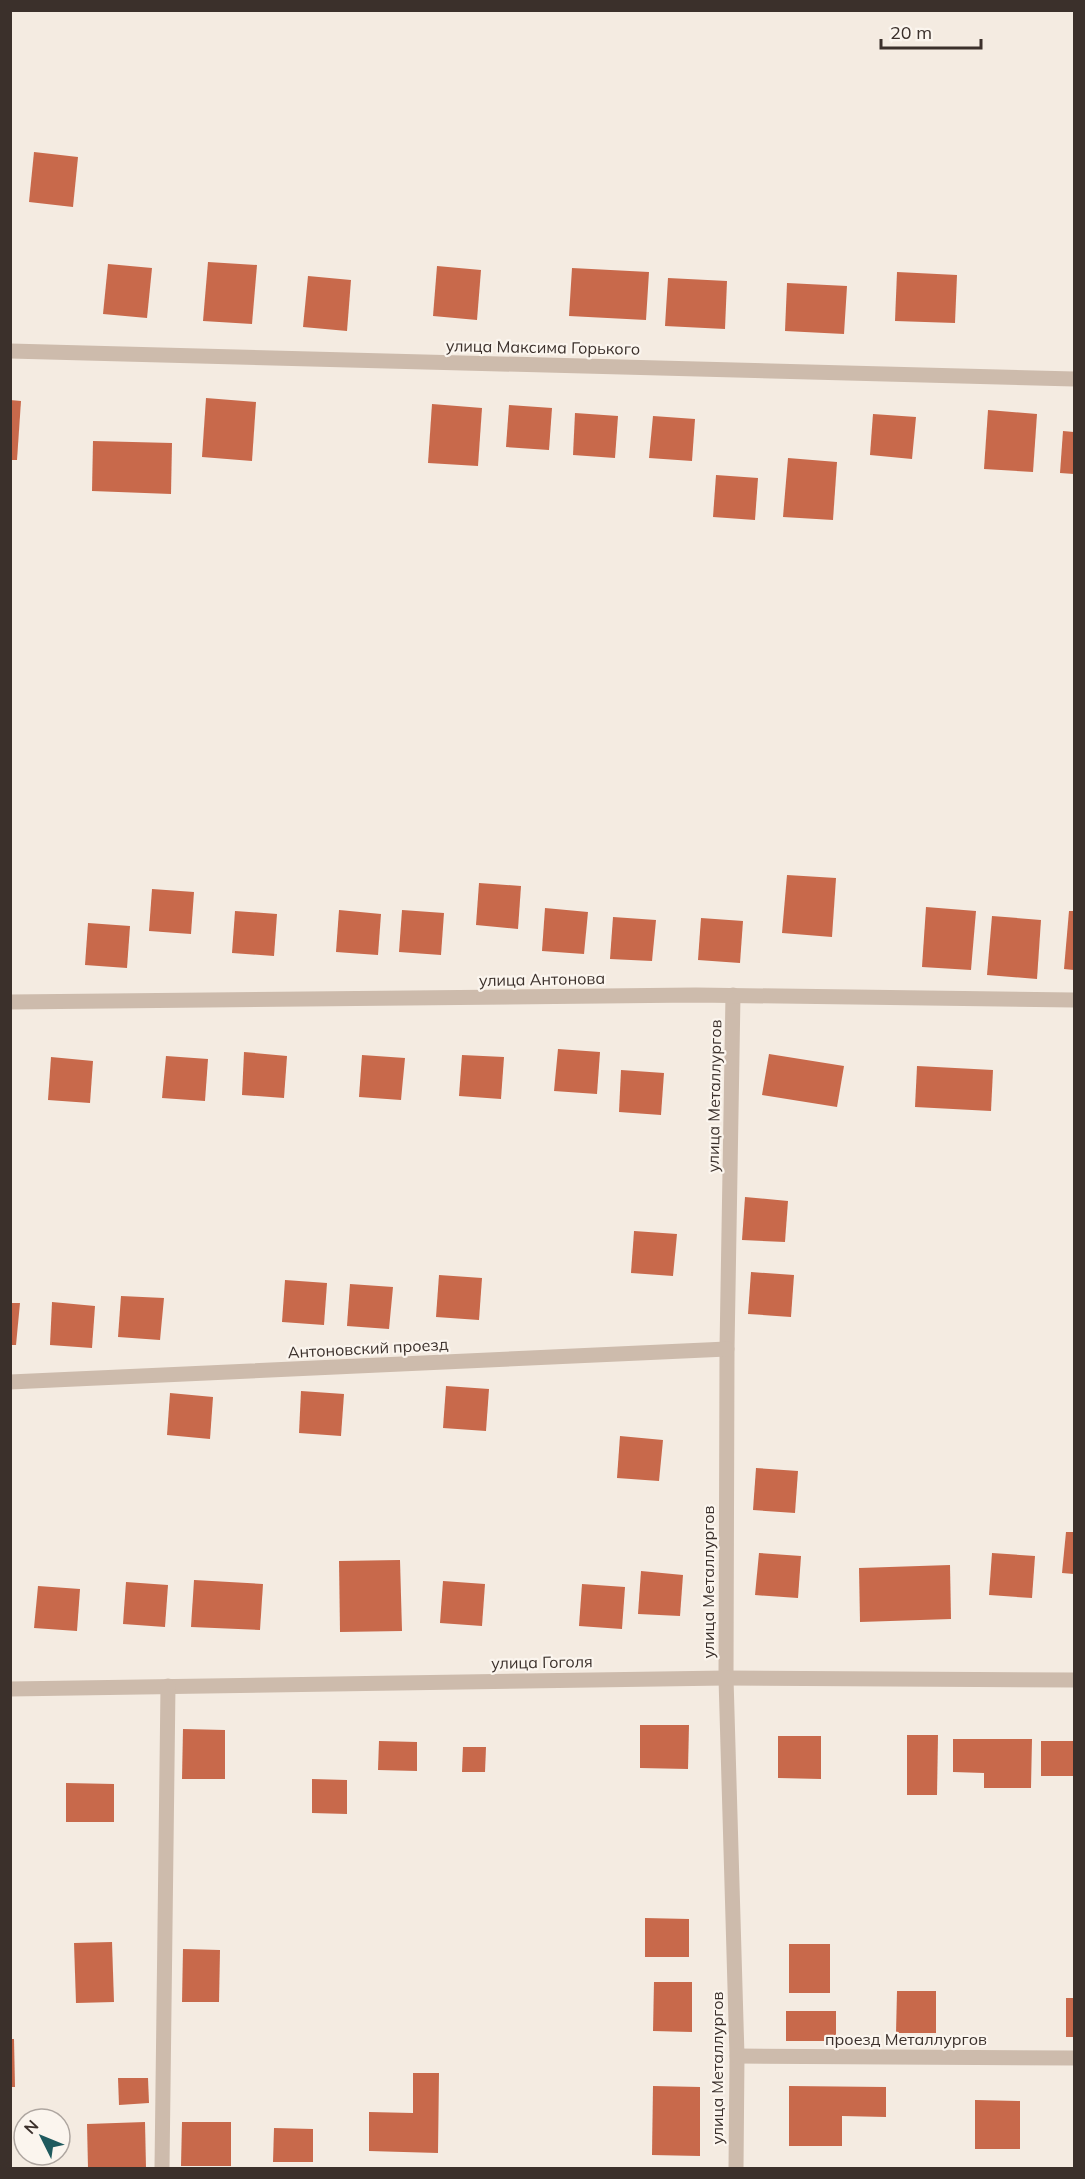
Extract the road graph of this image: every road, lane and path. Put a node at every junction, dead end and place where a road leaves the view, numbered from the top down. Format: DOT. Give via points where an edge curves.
graph roads {
  1 [pos="10,351"];
  2 [pos="1074,379"];
  3 [pos="733,995"];
  4 [pos="1074,1000"];
  5 [pos="10,1002"];
  6 [pos="727,1349"];
  7 [pos="10,1382"];
  8 [pos="726,1678"];
  9 [pos="1074,1680"];
  10 [pos="168,1686"];
  11 [pos="10,1689"];
  12 [pos="737,2056"];
  13 [pos="1074,2058"];
  14 [pos="162,2169"];
  15 [pos="736,2169"];
  1 -- 2 [label="street, улица Максима Горького"];
  3 -- 4 [label="street, улица Антонова"];
  3 -- 5 [label="street, улица Антонова"];
  3 -- 6 [label="street, улица Металлургов"];
  6 -- 7 [label="street, Антоновский проезд"];
  6 -- 8 [label="street, улица Металлургов"];
  8 -- 9 [label="street, улица Гоголя"];
  8 -- 10 [label="street, улица Гоголя"];
  8 -- 12 [label="street, улица Металлургов"];
  10 -- 11 [label="street, улица Гоголя"];
  10 -- 14 [label="street"];
  12 -- 13 [label="street, проезд Металлургов"];
  12 -- 15 [label="street, улица Металлургов"];
}
